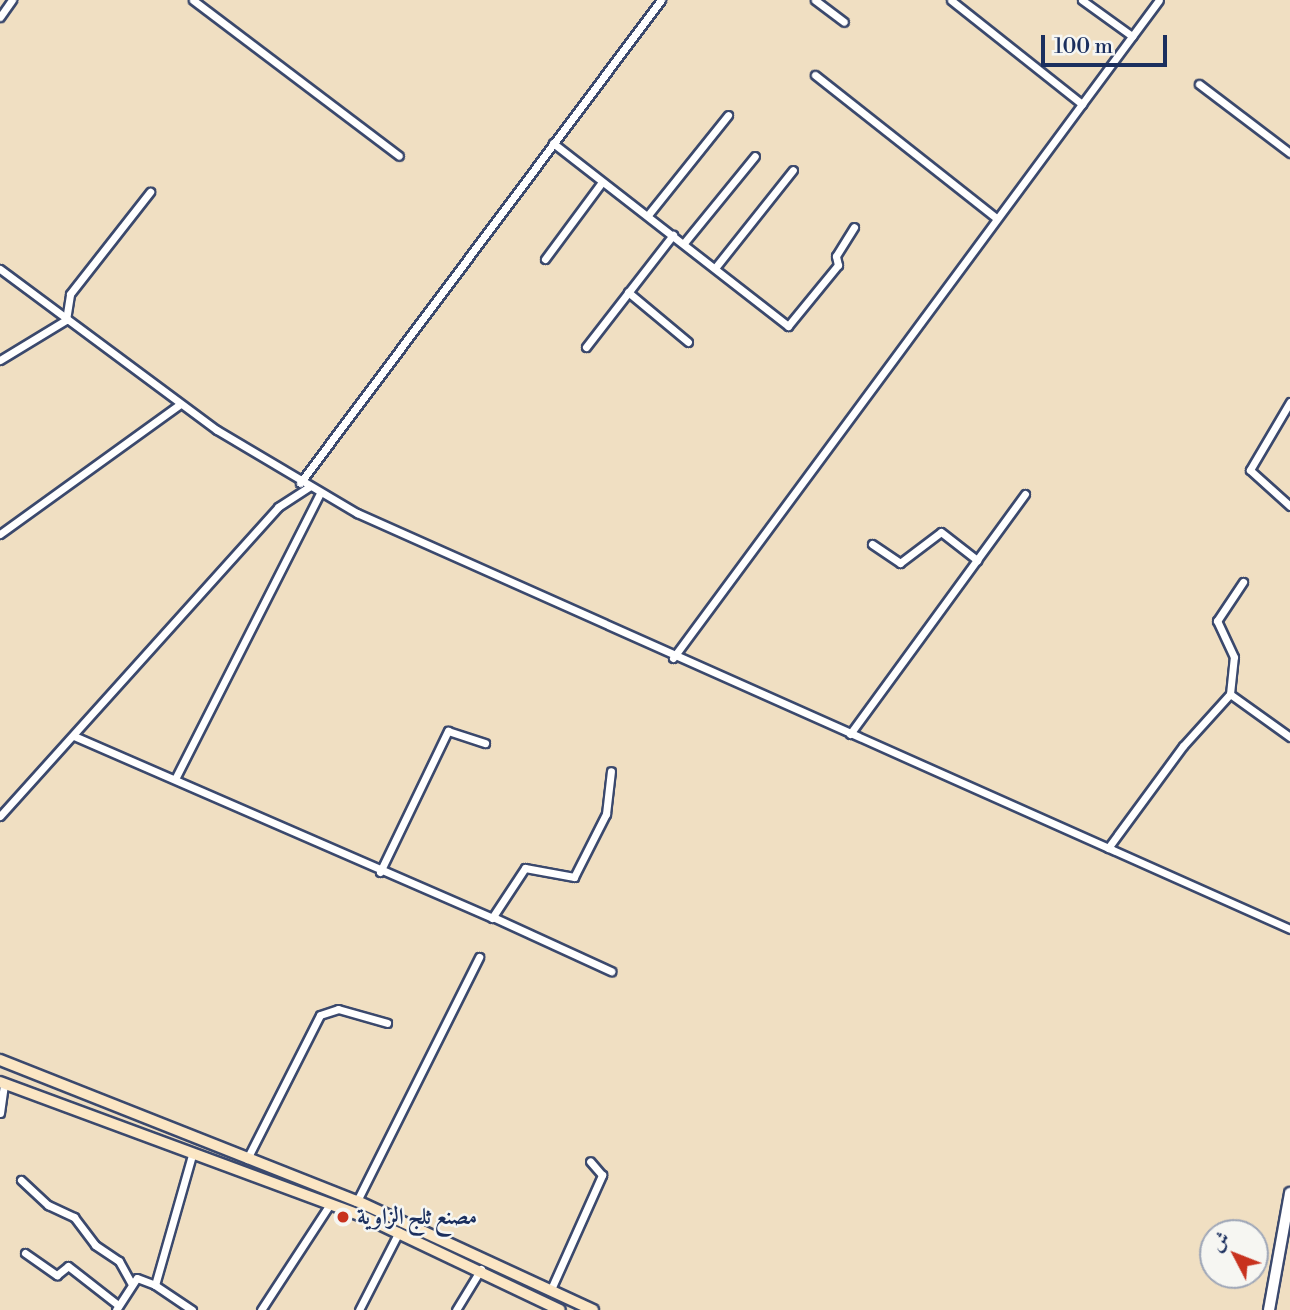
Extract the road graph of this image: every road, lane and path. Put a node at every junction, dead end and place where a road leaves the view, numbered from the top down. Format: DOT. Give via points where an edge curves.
graph roads {
  1 [pos="12,0"];
  2 [pos="193,0"];
  3 [pos="661,0"];
  4 [pos="815,0"];
  5 [pos="951,0"];
  6 [pos="1083,0"];
  7 [pos="1158,0"];
  8 [pos="0,16"];
  9 [pos="844,22"];
  10 [pos="1132,36"];
  11 [pos="815,75"];
  12 [pos="1199,83"];
  13 [pos="1082,104"];
  14 [pos="728,115"];
  15 [pos="552,143"];
  16 [pos="1290,153"];
  17 [pos="399,156"];
  18 [pos="755,156"];
  19 [pos="793,170"];
  20 [pos="602,182"];
  21 [pos="150,192"];
  22 [pos="648,215"];
  23 [pos="995,216"];
  24 [pos="854,227"];
  25 [pos="673,234"];
  26 [pos="684,243"];
  27 [pos="545,259"];
  28 [pos="715,268"];
  29 [pos="0,269"];
  30 [pos="628,292"];
  31 [pos="66,320"];
  32 [pos="688,342"];
  33 [pos="586,347"];
  34 [pos="0,360"];
  35 [pos="1290,402"];
  36 [pos="180,404"];
  37 [pos="300,483"];
  38 [pos="309,487"];
  39 [pos="320,493"];
  40 [pos="1025,494"];
  41 [pos="1290,506"];
  42 [pos="0,534"];
  43 [pos="872,544"];
  44 [pos="977,560"];
  45 [pos="1243,582"];
  46 [pos="673,658"];
  47 [pos="1230,694"];
  48 [pos="850,734"];
  49 [pos="74,736"];
  50 [pos="1290,737"];
  51 [pos="485,743"];
  52 [pos="611,771"];
  53 [pos="175,779"];
  54 [pos="0,816"];
  55 [pos="1108,848"];
  56 [pos="380,872"];
  57 [pos="495,918"];
  58 [pos="1290,929"];
  59 [pos="479,957"];
  60 [pos="611,971"];
  61 [pos="387,1023"];
  62 [pos="0,1060"];
  63 [pos="2,1082"];
  64 [pos="0,1113"];
  65 [pos="193,1153"];
  66 [pos="246,1160"];
  67 [pos="590,1161"];
  68 [pos="21,1180"];
  69 [pos="1290,1193"];
  70 [pos="357,1201"];
  71 [pos="330,1204"];
  72 [pos="399,1232"];
  73 [pos="25,1253"];
  74 [pos="482,1268"];
  75 [pos="131,1283"];
  76 [pos="155,1285"];
  77 [pos="552,1287"];
  78 [pos="117,1308"];
  79 [pos="192,1310"];
  80 [pos="261,1310"];
  81 [pos="359,1310"];
  82 [pos="456,1310"];
  83 [pos="560,1310"];
  84 [pos="593,1310"];
  85 [pos="1269,1310"];
  1 -- 8 [label="street"];
  2 -- 17 [label="street"];
  3 -- 15 [label="street"];
  4 -- 9 [label="street"];
  5 -- 13 [label="street"];
  6 -- 10 [label="street"];
  7 -- 10 [label="street"];
  10 -- 13 [label="street"];
  11 -- 23 [label="street"];
  12 -- 16 [label="street"];
  13 -- 23 [label="street"];
  14 -- 22 [label="street"];
  15 -- 20 [label="street"];
  15 -- 37 [label="street"];
  18 -- 26 [label="street"];
  19 -- 28 [label="street"];
  20 -- 22 [label="street"];
  20 -- 27 [label="street"];
  21 -- 31 [label="street" via="70,294"];
  22 -- 25 [label="street"];
  23 -- 46 [label="street"];
  24 -- 28 [label="street" via="836,256 838,265 789,326"];
  25 -- 26 [label="street"];
  25 -- 30 [label="street"];
  26 -- 28 [label="street"];
  29 -- 31 [label="street"];
  30 -- 32 [label="street"];
  30 -- 33 [label="street"];
  31 -- 34 [label="street"];
  31 -- 36 [label="street"];
  35 -- 41 [label="street" via="1250,470"];
  36 -- 37 [label="street"];
  36 -- 42 [label="street"];
  37 -- 38 [label="street"];
  38 -- 39 [label="street"];
  38 -- 49 [label="street" via="278,507"];
  39 -- 46 [label="street"];
  39 -- 53 [label="street"];
  40 -- 44 [label="street"];
  43 -- 44 [label="street" via="900,563 941,532"];
  44 -- 48 [label="street"];
  45 -- 47 [label="street" via="1217,621 1234,657"];
  46 -- 48 [label="street"];
  47 -- 50 [label="street"];
  47 -- 55 [label="street" via="1176,754"];
  48 -- 55 [label="street"];
  49 -- 53 [label="street"];
  49 -- 54 [label="street"];
  51 -- 56 [label="street" via="449,730"];
  52 -- 57 [label="street" via="606,814 574,877 525,868"];
  53 -- 56 [label="street"];
  55 -- 58 [label="street"];
  56 -- 57 [label="street"];
  57 -- 60 [label="street"];
  59 -- 70 [label="street"];
  61 -- 66 [label="street" via="338,1009 320,1015"];
  62 -- 66 [label="main road"];
  63 -- 64 [label="street"];
  63 -- 65 [label="main road"];
  65 -- 71 [label="main road"];
  65 -- 76 [label="street"];
  66 -- 70 [label="main road"];
  67 -- 77 [label="street" via="602,1175"];
  68 -- 75 [label="street" via="48,1205 74,1217 95,1245 119,1261"];
  69 -- 85 [label="street"];
  70 -- 77 [label="main road"];
  71 -- 72 [label="main road"];
  71 -- 80 [label="street"];
  72 -- 74 [label="main road"];
  72 -- 81 [label="street"];
  73 -- 78 [label="street" via="57,1275 68,1266"];
  74 -- 82 [label="street"];
  74 -- 83 [label="main road"];
  75 -- 76 [label="street" via="137,1278"];
  75 -- 78 [label="street"];
  76 -- 79 [label="street"];
  77 -- 84 [label="main road"];
}
